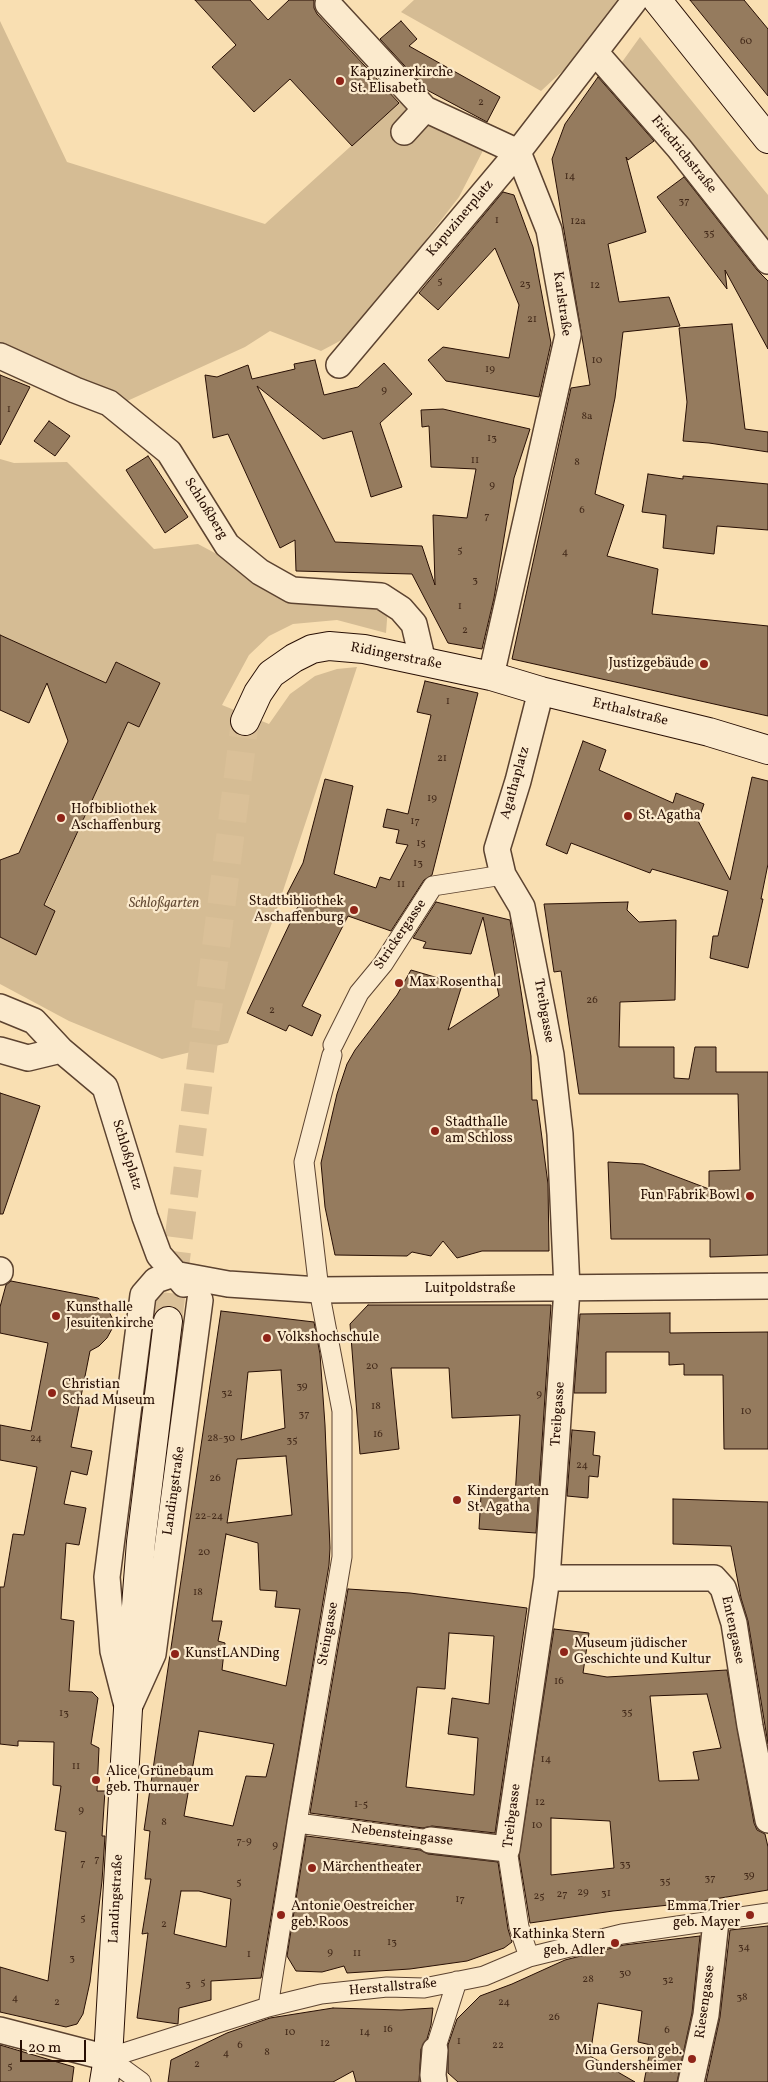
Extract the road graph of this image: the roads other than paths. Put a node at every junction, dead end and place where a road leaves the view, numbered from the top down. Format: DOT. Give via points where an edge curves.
graph roads {
  1 [pos="635,0"];
  2 [pos="657,0"];
  3 [pos="328,4"];
  4 [pos="596,52"];
  5 [pos="425,110"];
  6 [pos="404,132"];
  7 [pos="768,139"];
  8 [pos="518,152"];
  9 [pos="768,261"];
  10 [pos="0,356"];
  11 [pos="339,365"];
  12 [pos="423,662"];
  13 [pos="491,676"];
  14 [pos="541,691"];
  15 [pos="245,721"];
  16 [pos="768,750"];
  17 [pos="503,875"];
  18 [pos="0,1007"];
  19 [pos="0,1050"];
  20 [pos="61,1050"];
  21 [pos="315,1259"];
  22 [pos="174,1274"];
  23 [pos="228,1284"];
  24 [pos="768,1286"];
  25 [pos="567,1289"];
  26 [pos="319,1290"];
  27 [pos="200,1300"];
  28 [pos="168,1321"];
  29 [pos="547,1578"];
  30 [pos="128,1709"];
  31 [pos="768,1820"];
  32 [pos="297,1823"];
  33 [pos="430,1840"];
  34 [pos="507,1849"];
  35 [pos="768,1913"];
  36 [pos="716,1922"];
  37 [pos="529,1957"];
  38 [pos="457,1981"];
  39 [pos="268,2007"];
  40 [pos="0,2030"];
  41 [pos="435,2050"];
  42 [pos="106,2070"];
  43 [pos="140,2082"];
  44 [pos="434,2082"];
  45 [pos="691,2082"];
  1 -- 4 [label="street"];
  2 -- 7 [label="main road"];
  3 -- 5 [label="street"];
  4 -- 8 [label="street"];
  4 -- 9 [label="street, Friedrichstraße" via="679,148"];
  5 -- 6 [label="street"];
  5 -- 8 [label="street"];
  8 -- 11 [label="street, Kapuzinerplatz"];
  8 -- 13 [label="street, Karlstraße" via="549,230 568,335"];
  10 -- 12 [label="street, Schloßberg" via="109,403 169,452 227,545 260,572 292,590 381,596 401,609 414,624"];
  12 -- 13 [label="main road, Ridingerstraße"];
  12 -- 15 [label="main road, Ridingerstraße" via="364,649 329,646 312,650 271,674"];
  13 -- 14 [label="main road, Erthalstraße"];
  14 -- 16 [label="main road, Erthalstraße" via="709,732"];
  14 -- 17 [label="street, Agathaplatz" via="498,849"];
  17 -- 21 [label="street, Strickergasse" via="433,886 360,993 332,1050 304,1162"];
  17 -- 25 [label="street, Treibgasse" via="522,907 551,1055 560,1134"];
  18 -- 20 [label="street, Schloßplatz" via="34,1020"];
  19 -- 20 [label="street" via="28,1058"];
  20 -- 22 [label="street, Schloßplatz" via="105,1087 159,1255"];
  21 -- 26 [label="street, Steingasse"];
  22 -- 23 [label="street, Luitpoldstraße"];
  22 -- 27 [label="street"];
  22 -- 30 [label="street, Landingstraße" via="156,1280 143,1294 107,1577 113,1651"];
  23 -- 26 [label="street, Luitpoldstraße"];
  23 -- 27 [label="street"];
  24 -- 25 [label="street, Luitpoldstraße"];
  25 -- 26 [label="street, Luitpoldstraße"];
  25 -- 29 [label="street, Treibgasse"];
  26 -- 32 [label="street, Steingasse" via="342,1410 342,1557"];
  27 -- 30 [label="street, Landingstraße" via="153,1654"];
  28 -- 30 [label="main road, Landingstraße" via="141,1542"];
  29 -- 31 [label="street, Entengasse" via="714,1578 723,1588 734,1624"];
  29 -- 34 [label="street, Treibgasse"];
  30 -- 42 [label="main road, Landingstraße"];
  32 -- 33 [label="street, Nebensteingasse"];
  32 -- 39 [label="street, Steingasse"];
  33 -- 34 [label="street, Nebensteingasse"];
  34 -- 37 [label="street, Treibgasse" via="518,1927"];
  35 -- 36 [label="street, Herstallstraße"];
  36 -- 37 [label="street, Herstallstraße" via="622,1934"];
  36 -- 45 [label="street, Riesengasse" via="706,2015"];
  37 -- 38 [label="street, Herstallstraße" via="484,1976"];
  38 -- 39 [label="street, Herstallstraße" via="424,1988 386,1987 321,1994"];
  38 -- 41 [label="street"];
  39 -- 42 [label="street, Herstallstraße"];
  40 -- 42 [label="street"];
  41 -- 44 [label="street"];
  42 -- 43 [label="street"];
}
